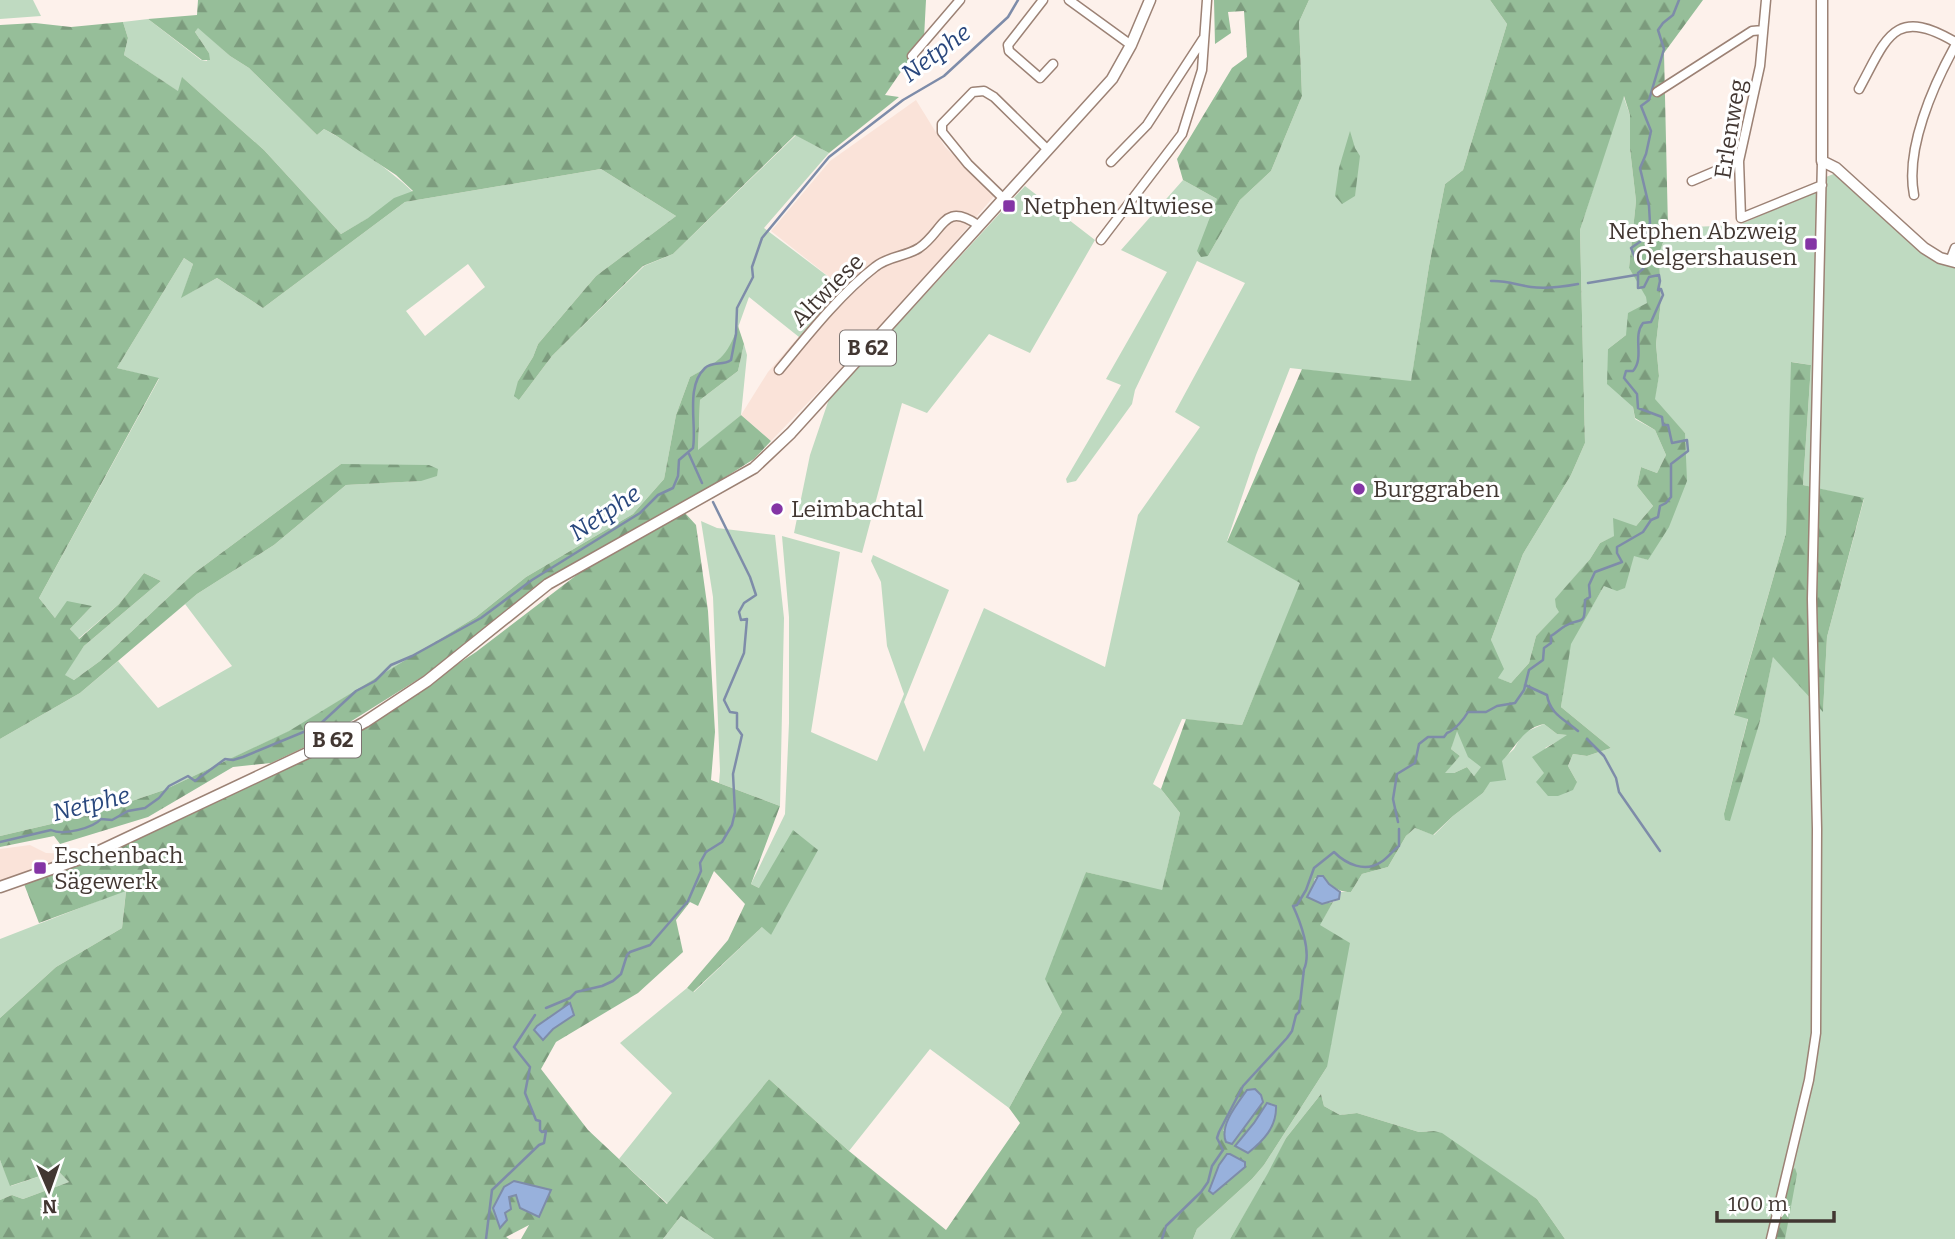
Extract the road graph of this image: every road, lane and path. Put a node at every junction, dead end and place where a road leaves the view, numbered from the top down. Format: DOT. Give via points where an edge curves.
graph roads {
  1 [pos="960,0"];
  2 [pos="1043,0"];
  3 [pos="1069,0"];
  4 [pos="1150,0"];
  5 [pos="1207,0"];
  6 [pos="1766,0"];
  7 [pos="1822,0"];
  8 [pos="1763,30"];
  9 [pos="1205,36"];
  10 [pos="1955,44"];
  11 [pos="1131,45"];
  12 [pos="912,56"];
  13 [pos="1053,64"];
  14 [pos="1859,89"];
  15 [pos="1657,92"];
  16 [pos="1047,149"];
  17 [pos="1739,161"];
  18 [pos="1822,161"];
  19 [pos="1111,162"];
  20 [pos="1692,181"];
  21 [pos="1822,185"];
  22 [pos="1914,195"];
  23 [pos="1004,198"];
  24 [pos="978,225"];
  25 [pos="1101,240"];
  26 [pos="1955,248"];
  27 [pos="1952,261"];
  28 [pos="779,370"];
  29 [pos="0,887"];
  30 [pos="1771,1239"];
  1 -- 12 [label="street"];
  2 -- 13 [label="street" via="1008,45 1040,78"];
  3 -- 11 [label="street"];
  4 -- 11 [label="main road, B 62"];
  5 -- 9 [label="street"];
  6 -- 8 [label="street, Erlenweg"];
  7 -- 18 [label="main road"];
  8 -- 15 [label="street" via="1752,31"];
  8 -- 17 [label="street, Erlenweg" via="1760,66"];
  9 -- 19 [label="street" via="1147,125"];
  9 -- 25 [label="street" via="1202,70 1182,134"];
  10 -- 14 [label="street" via="1926,27 1905,27 1883,41"];
  10 -- 22 [label="street" via="1923,122 1912,173"];
  11 -- 16 [label="main road, B 62" via="1112,79"];
  16 -- 23 [label="main road, B 62"];
  16 -- 23 [label="street" via="984,91 973,92 942,124 942,132 968,164"];
  17 -- 20 [label="street"];
  17 -- 21 [label="street, Erlenweg" via="1741,218"];
  18 -- 21 [label="street"];
  18 -- 27 [label="main road" via="1833,165 1924,248"];
  21 -- 30 [label="street" via="1812,599 1816,1033 1810,1080"];
  23 -- 24 [label="main road, B 62"];
  24 -- 28 [label="street, Altwiese" via="966,216 948,216 928,242 876,266 823,317"];
  24 -- 29 [label="main road, B 62" via="754,468 548,584 427,681 338,737 91,855"];
  26 -- 27 [label="street"];
}
